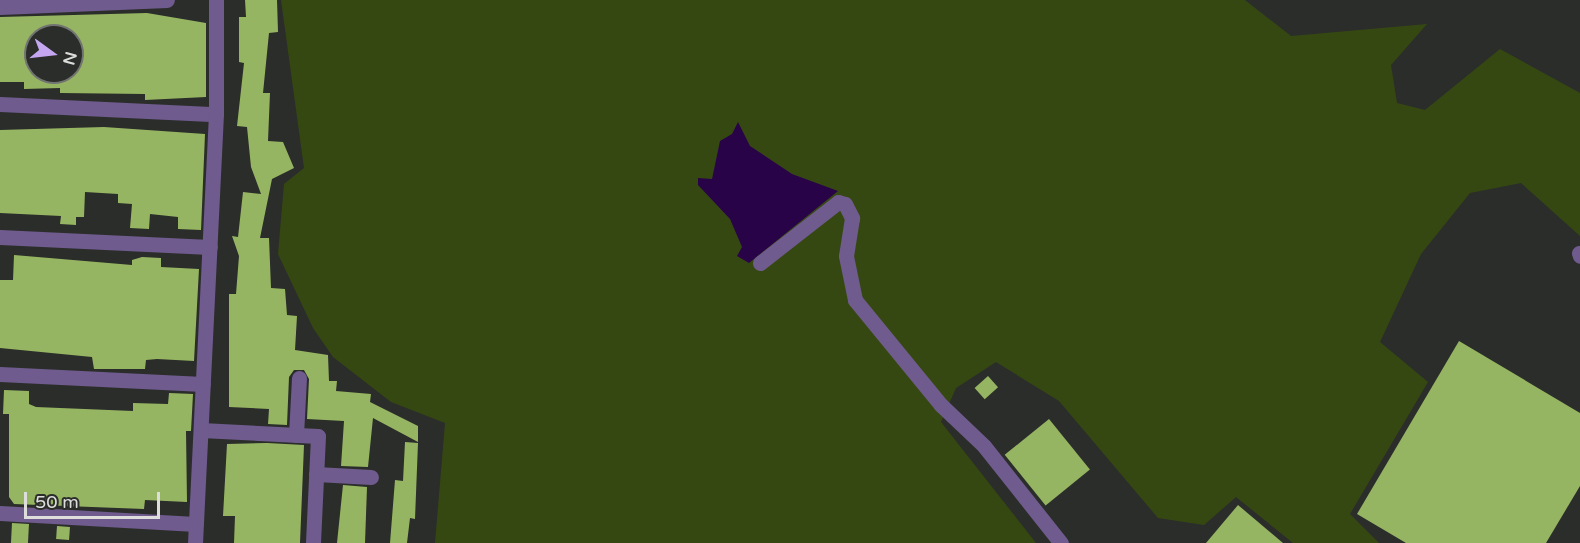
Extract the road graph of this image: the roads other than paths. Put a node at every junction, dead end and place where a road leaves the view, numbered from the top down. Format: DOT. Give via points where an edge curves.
graph roads {
  1 [pos="167,0"];
  2 [pos="216,0"];
  3 [pos="0,7"];
  4 [pos="0,104"];
  5 [pos="216,114"];
  6 [pos="0,237"];
  7 [pos="210,247"];
  8 [pos="760,263"];
  9 [pos="0,374"];
  10 [pos="299,378"];
  11 [pos="203,384"];
  12 [pos="201,430"];
  13 [pos="296,435"];
  14 [pos="316,474"];
  15 [pos="371,477"];
  16 [pos="0,513"];
  17 [pos="196,524"];
  18 [pos="195,543"];
  19 [pos="313,543"];
  20 [pos="1061,543"];
  1 -- 3 [label="street"];
  2 -- 5 [label="street"];
  4 -- 5 [label="street"];
  5 -- 7 [label="street"];
  6 -- 7 [label="street"];
  7 -- 11 [label="street"];
  8 -- 20 [label="street" via="838,202 845,204 852,218 846,256 855,300 941,405 984,446"];
  9 -- 11 [label="street"];
  10 -- 13 [label="street"];
  11 -- 12 [label="street"];
  12 -- 13 [label="street"];
  12 -- 17 [label="street"];
  13 -- 14 [label="street" via="318,436"];
  14 -- 15 [label="street"];
  14 -- 19 [label="street"];
  16 -- 17 [label="street"];
  17 -- 18 [label="street"];
}
